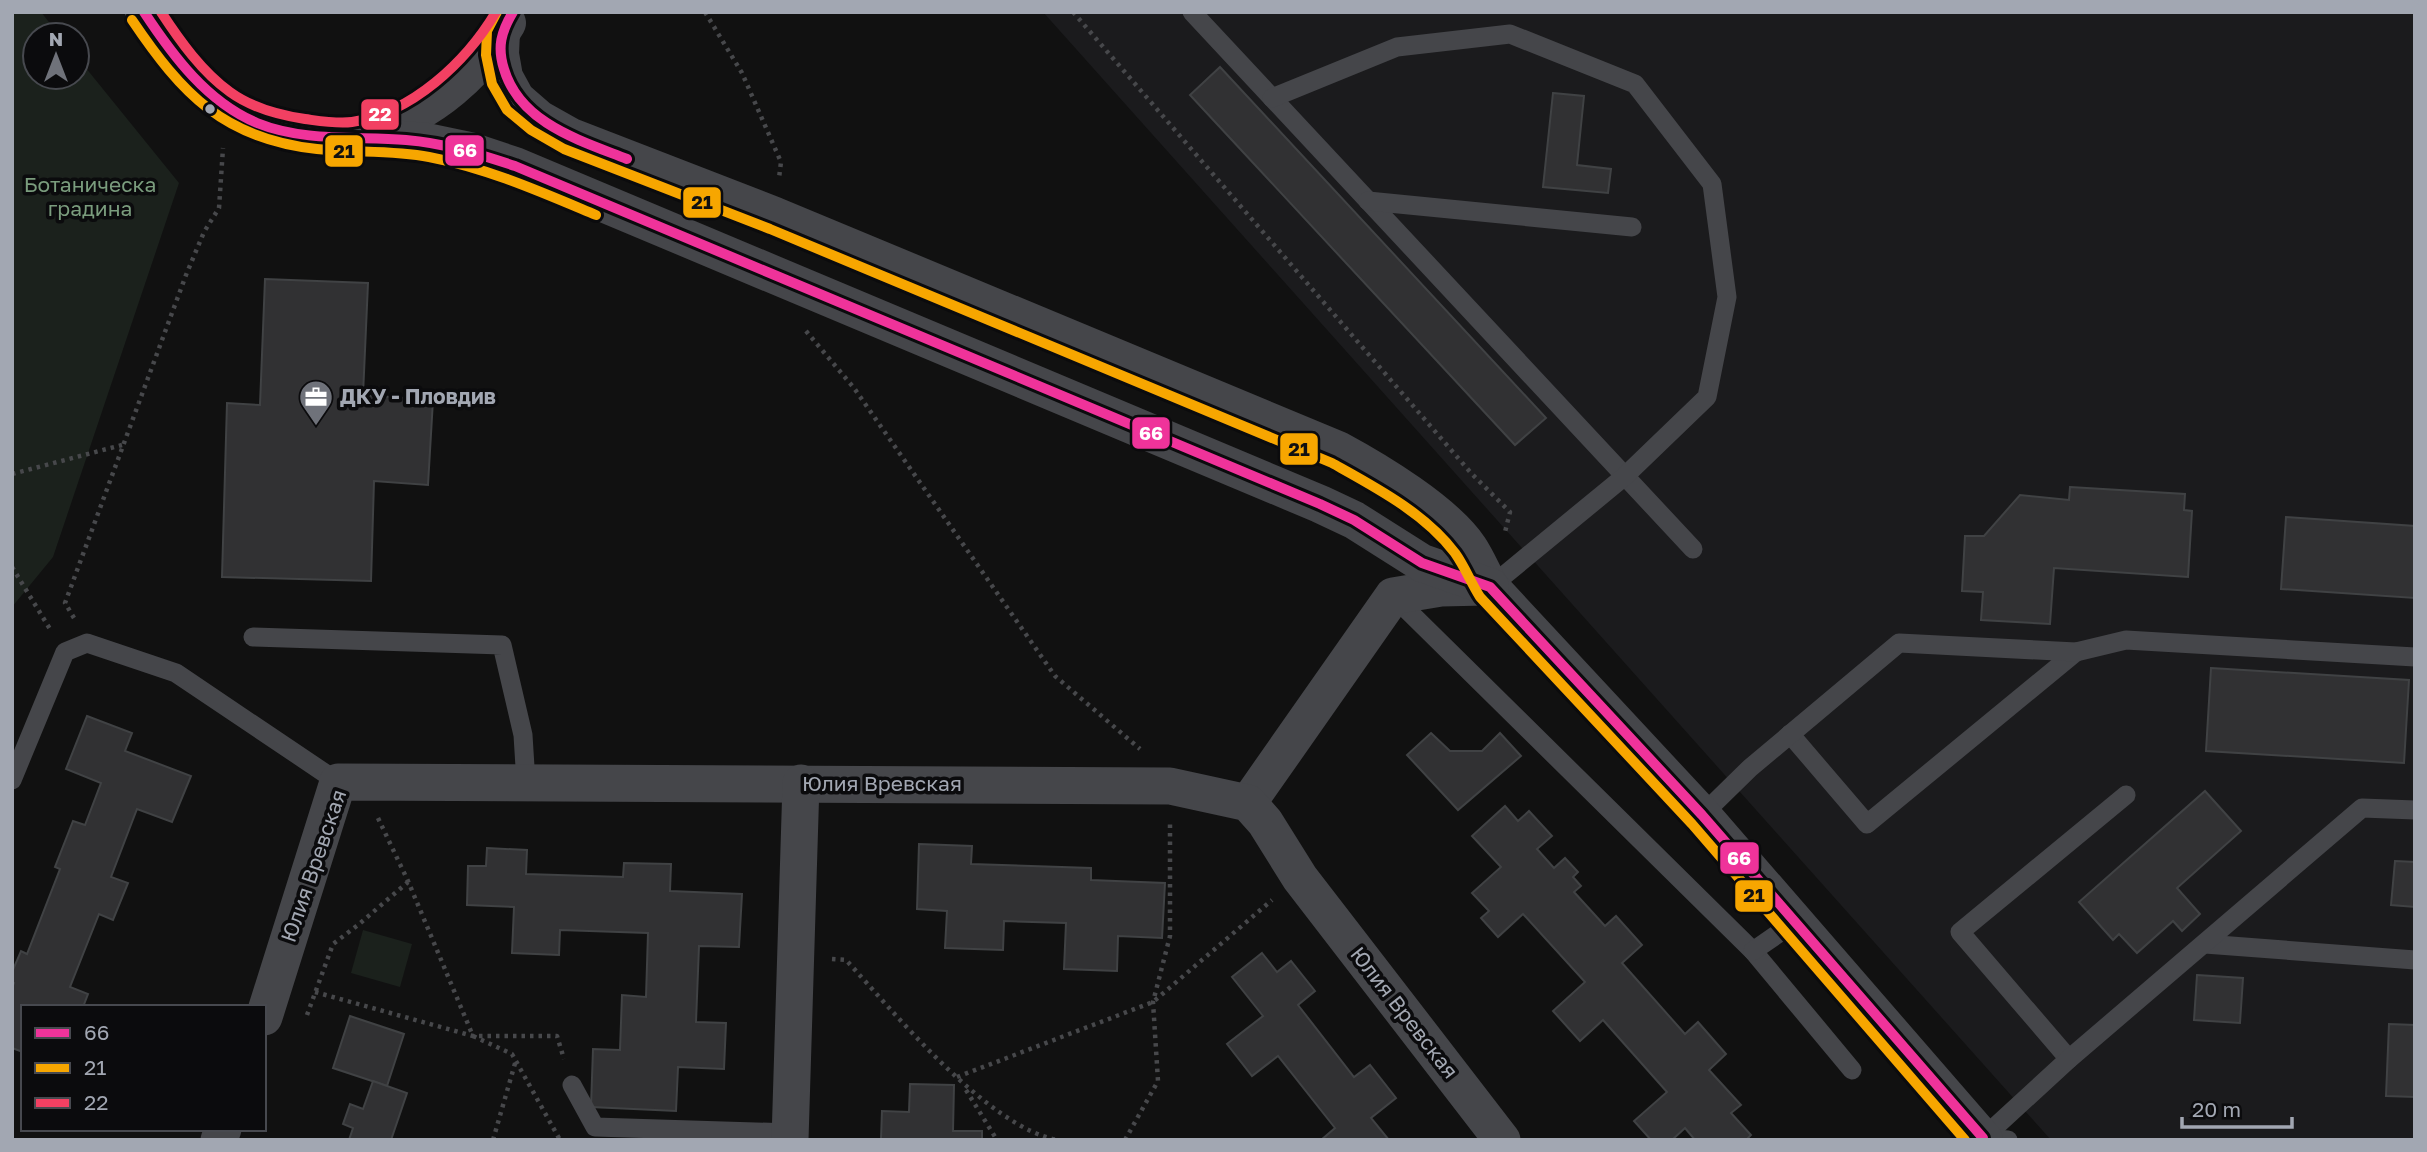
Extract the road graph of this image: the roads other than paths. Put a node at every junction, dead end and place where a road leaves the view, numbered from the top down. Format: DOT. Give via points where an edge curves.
graph roads {
  1 [pos="144,12"];
  2 [pos="1192,12"];
  3 [pos="507,22"];
  4 [pos="1272,98"];
  5 [pos="353,136"];
  6 [pos="1368,201"];
  7 [pos="1632,227"];
  8 [pos="1625,476"];
  9 [pos="1693,549"];
  10 [pos="1490,587"];
  11 [pos="1393,596"];
  12 [pos="253,637"];
  13 [pos="2076,652"];
  14 [pos="2415,657"];
  15 [pos="1790,734"];
  16 [pos="12,780"];
  17 [pos="338,782"];
  18 [pos="526,783"];
  19 [pos="801,783"];
  20 [pos="2126,795"];
  21 [pos="1248,803"];
  22 [pos="2415,810"];
  23 [pos="1702,815"];
  24 [pos="1795,922"];
  25 [pos="2205,944"];
  26 [pos="1753,951"];
  27 [pos="2415,960"];
  28 [pos="266,1011"];
  29 [pos="2069,1059"];
  30 [pos="1853,1070"];
  31 [pos="572,1085"];
  32 [pos="791,1136"];
  33 [pos="1989,1139"];
  34 [pos="1502,1140"];
  1 -- 5 [label="street" via="183,65 225,105 278,129"];
  2 -- 4 [label="lane"];
  3 -- 5 [label="street" via="464,78 441,97 386,126"];
  3 -- 10 [label="street" via="500,54 504,77 516,99 539,119 571,137 775,216 1338,450 1394,483 1445,523 1469,547"];
  4 -- 6 [label="lane"];
  4 -- 8 [label="lane" via="1398,47 1510,34 1635,84 1712,184 1727,297 1707,397"];
  5 -- 10 [label="street" via="427,142 492,158 1320,505 1422,563"];
  6 -- 7 [label="lane"];
  6 -- 8 [label="lane"];
  8 -- 9 [label="lane"];
  8 -- 10 [label="lane"];
  10 -- 11 [label="street" via="1441,588"];
  10 -- 23 [label="street"];
  11 -- 21 [label="street"];
  11 -- 26 [label="lane"];
  12 -- 18 [label="lane" via="502,645 523,735"];
  13 -- 14 [label="lane" via="2126,640"];
  13 -- 15 [label="lane" via="1899,643"];
  13 -- 15 [label="lane" via="1867,824"];
  15 -- 23 [label="lane"];
  16 -- 17 [label="lane" via="65,652 87,643 176,673"];
  17 -- 18 [label="street, Юлия Вревская"];
  17 -- 28 [label="street, Юлия Вревская"];
  18 -- 19 [label="street, Юлия Вревская"];
  19 -- 21 [label="street, Юлия Вревская" via="1170,786"];
  19 -- 32 [label="street"];
  20 -- 29 [label="lane" via="1960,932"];
  21 -- 34 [label="street, Юлия Вревская" via="1300,878"];
  22 -- 25 [label="lane" via="2362,808"];
  23 -- 24 [label="street"];
  24 -- 26 [label="lane"];
  24 -- 33 [label="street"];
  25 -- 27 [label="lane"];
  25 -- 29 [label="lane"];
  26 -- 30 [label="lane"];
  29 -- 33 [label="lane"];
  31 -- 32 [label="lane" via="595,1128"];
}
